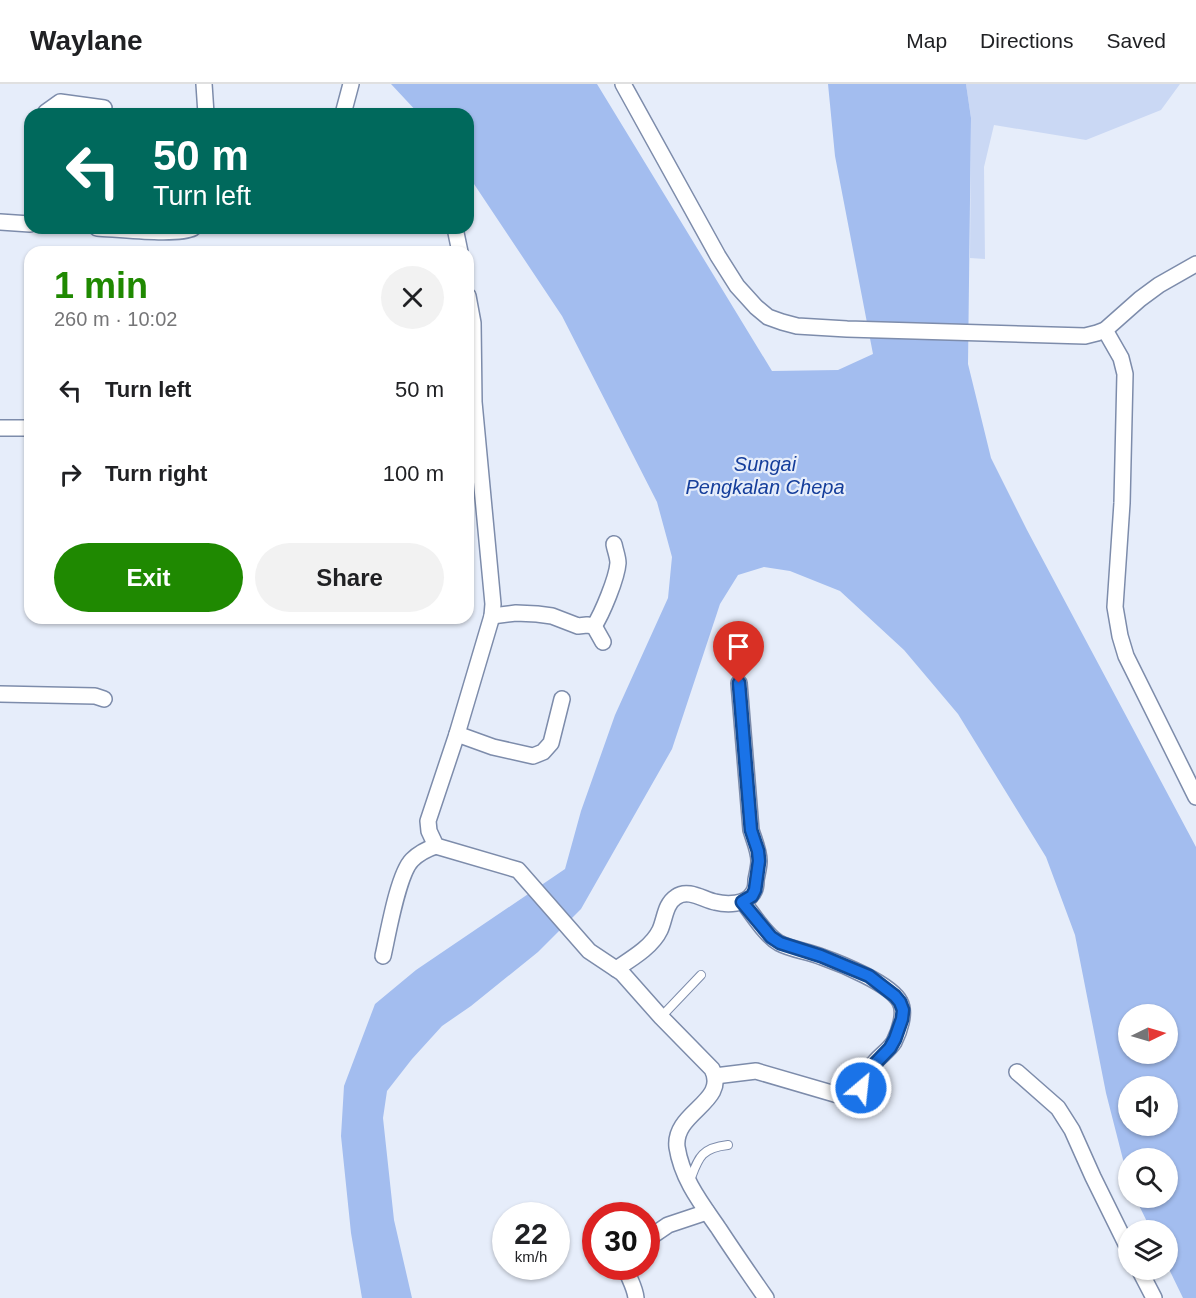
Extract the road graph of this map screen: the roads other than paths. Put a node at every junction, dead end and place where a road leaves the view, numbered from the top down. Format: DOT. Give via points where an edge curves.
graph roads {
  1 [pos="204,84"];
  2 [pos="351,84"];
  3 [pos="623,84"];
  4 [pos="52,108"];
  5 [pos="104,108"];
  6 [pos="206,108"];
  7 [pos="345,108"];
  8 [pos="24,224"];
  9 [pos="1,226"];
  10 [pos="1196,264"];
  11 [pos="1106,330"];
  12 [pos="474,402"];
  13 [pos="0,428"];
  14 [pos="24,428"];
  15 [pos="614,544"];
  16 [pos="492,616"];
  17 [pos="594,626"];
  18 [pos="603,642"];
  19 [pos="739,683"];
  20 [pos="0,694"];
  21 [pos="104,699"];
  22 [pos="562,699"];
  23 [pos="457,734"];
  24 [pos="1196,797"];
  25 [pos="436,846"];
  26 [pos="742,902"];
  27 [pos="383,956"];
  28 [pos="615,969"];
  29 [pos="701,975"];
  30 [pos="661,1017"];
  31 [pos="1017,1072"];
  32 [pos="715,1076"];
  33 [pos="728,1145"];
  34 [pos="689,1185"];
  35 [pos="707,1212"];
  36 [pos="1118,1228"];
  37 [pos="660,1230"];
  38 [pos="630,1280"];
  39 [pos="1145,1280"];
  40 [pos="636,1298"];
  41 [pos="765,1298"];
  42 [pos="1154,1298"];
  1 -- 6 [label="street"];
  2 -- 7 [label="street"];
  3 -- 11 [label="street" via="718,256 737,286 768,317 798,326 847,329 1085,336"];
  4 -- 5 [label="street" via="60,102"];
  8 -- 9 [label="street"];
  10 -- 11 [label="street" via="1159,285"];
  11 -- 24 [label="street" via="1125,374 1115,608 1118,628 1126,656"];
  12 -- 16 [label="street"];
  13 -- 14 [label="street"];
  15 -- 17 [label="street" via="618,562"];
  16 -- 17 [label="street" via="537,614 578,626"];
  16 -- 23 [label="street"];
  17 -- 18 [label="street"];
  19 -- 26 [label="street" via="751,830 759,861 755,890"];
  20 -- 21 [label="street"];
  22 -- 23 [label="street" via="551,743 533,756"];
  23 -- 25 [label="street" via="428,820"];
  25 -- 27 [label="street" via="410,861 402,876"];
  25 -- 28 [label="street" via="518,870 589,951"];
  26 -- 28 [label="street" via="713,902 697,895 675,897 655,938"];
  26 -- 32 [label="street" via="780,943 869,976 900,1002 902,1019 890,1048 865,1074 861,1088 851,1097 756,1071"];
  28 -- 30 [label="street"];
  29 -- 30 [label="lane"];
  30 -- 32 [label="street"];
  31 -- 36 [label="street" via="1058,1108"];
  32 -- 34 [label="street" via="714,1091 677,1135"];
  33 -- 34 [label="lane" via="708,1150 698,1159"];
  34 -- 35 [label="street"];
  35 -- 37 [label="street"];
  35 -- 41 [label="street"];
  38 -- 40 [label="street"];
  39 -- 42 [label="street"];
}
